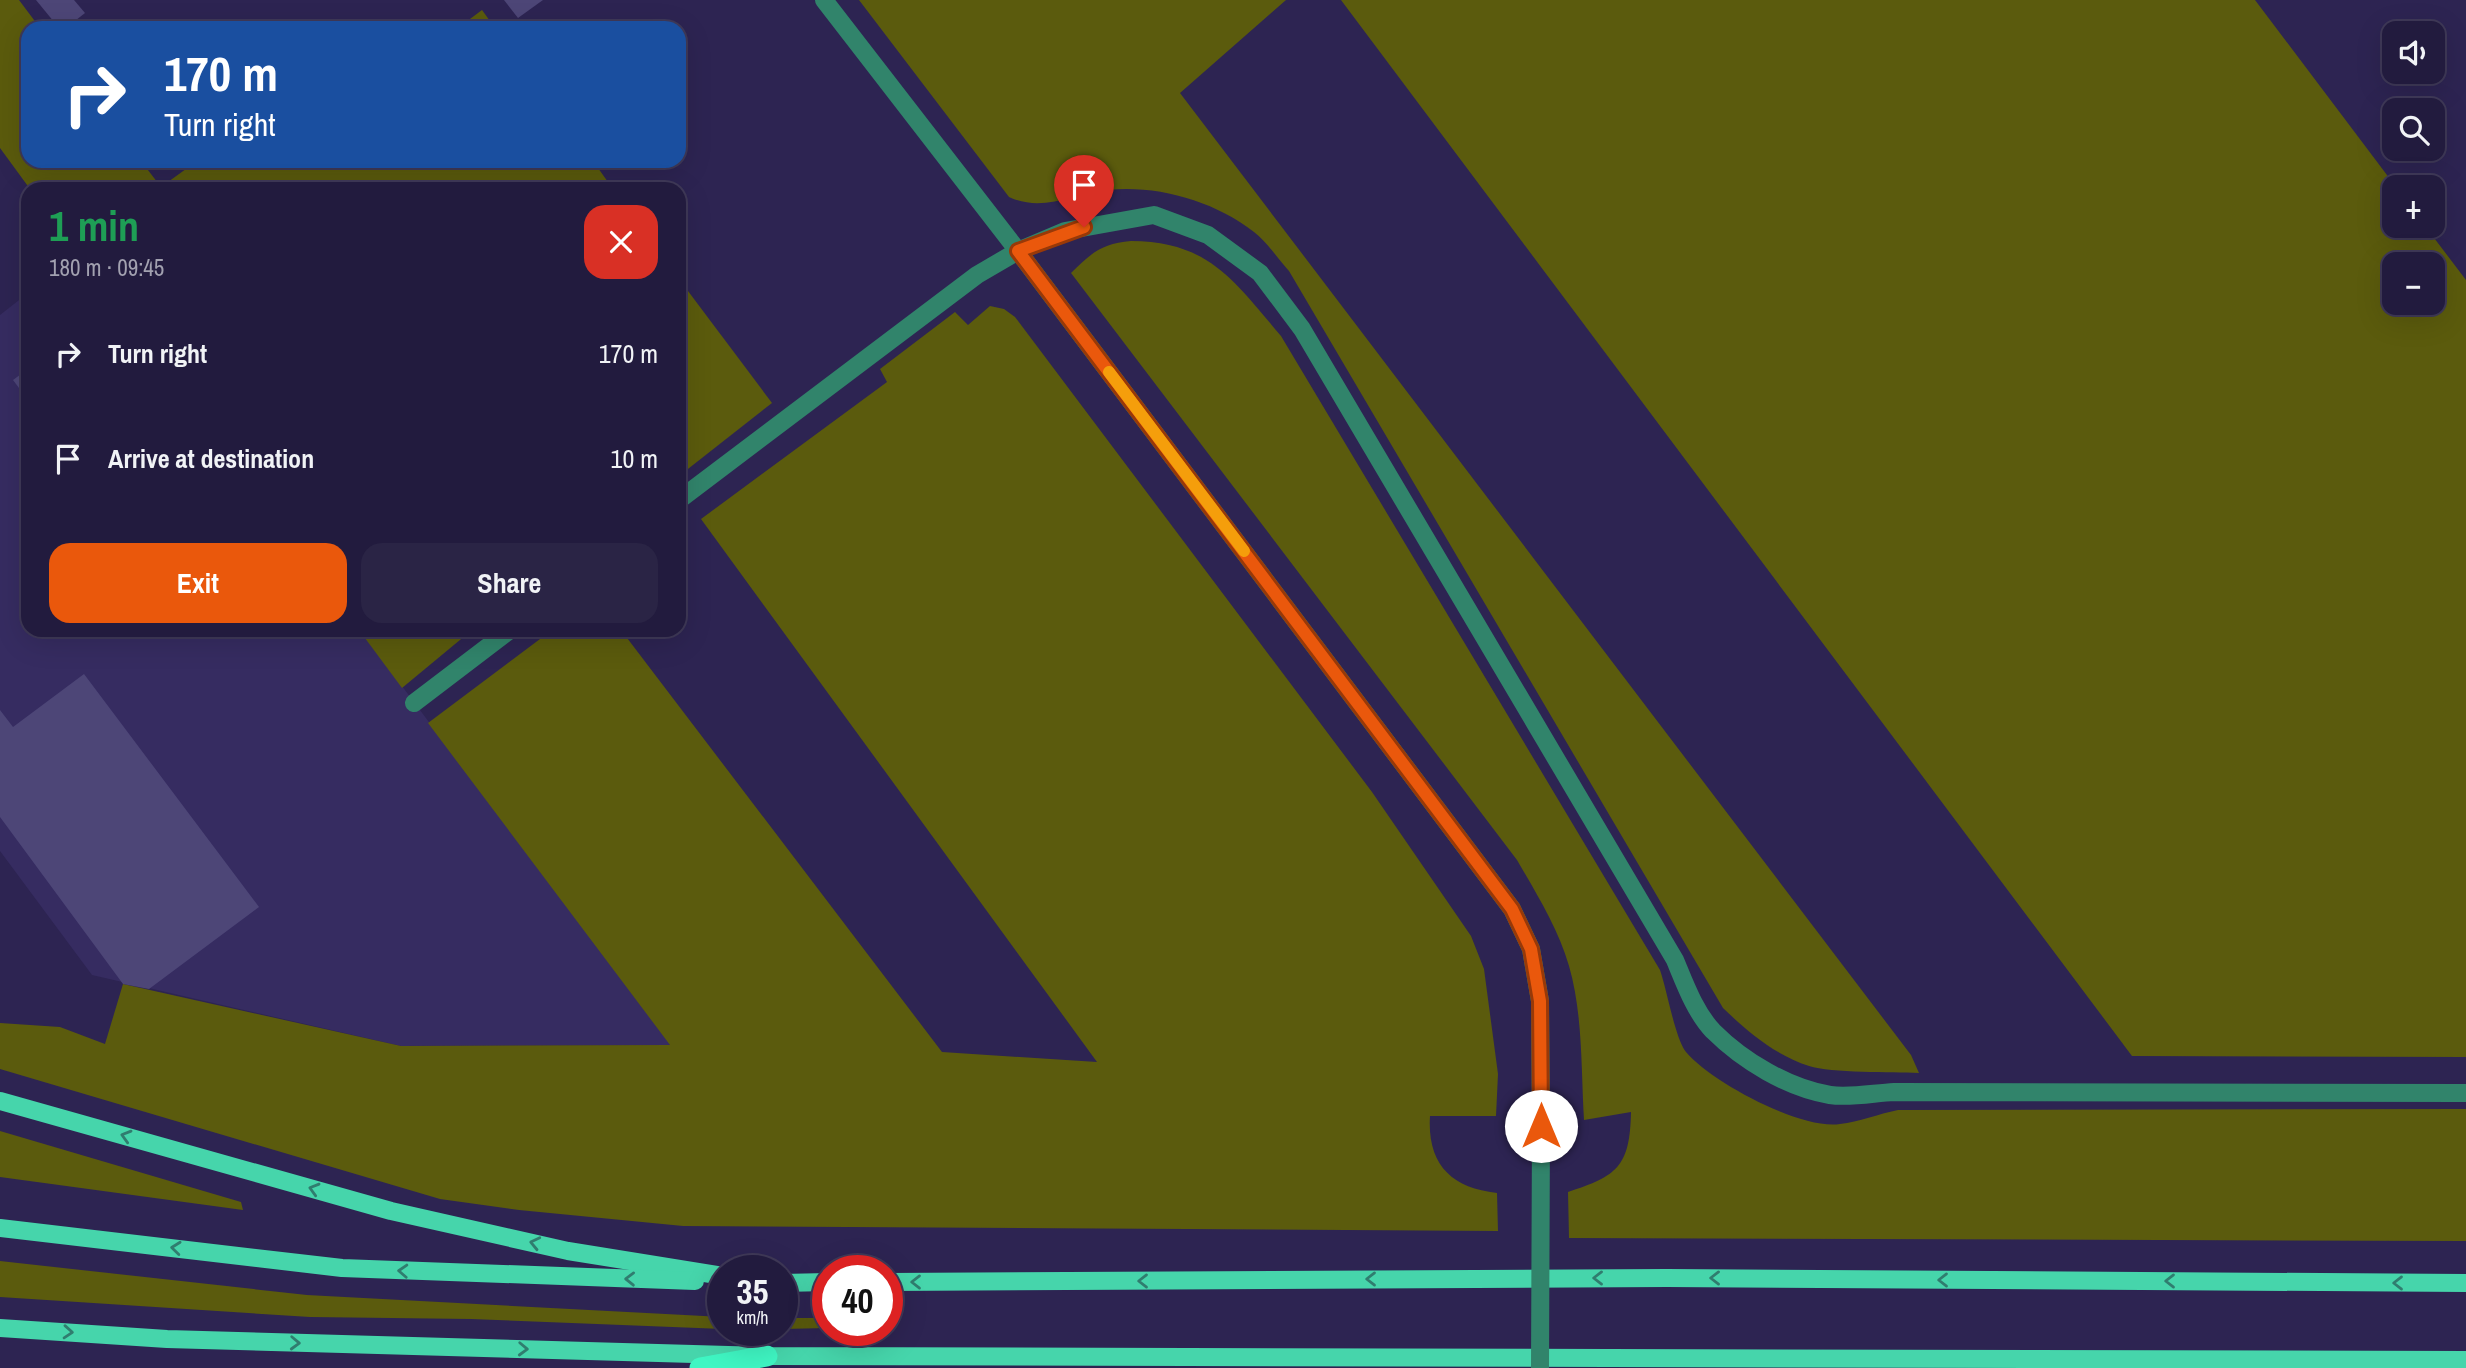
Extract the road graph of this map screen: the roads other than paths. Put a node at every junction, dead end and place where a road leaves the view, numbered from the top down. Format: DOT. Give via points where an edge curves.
graph roads {
  1 [pos="824,0"];
  2 [pos="1018,251"];
  3 [pos="686,495"];
  4 [pos="501,637"];
  5 [pos="414,703"];
  6 [pos="2466,1093"];
  7 [pos="0,1101"];
  8 [pos="0,1228"];
  9 [pos="707,1273"];
  10 [pos="707,1281"];
  11 [pos="903,1282"];
  12 [pos="2466,1283"];
  13 [pos="0,1328"];
  14 [pos="767,1356"];
  15 [pos="2466,1360"];
  16 [pos="700,1368"];
  17 [pos="1540,1368"];
  1 -- 2 [label="street"];
  2 -- 3 [label="street" via="977,275"];
  2 -- 6 [label="street" via="1065,231 1154,215 1208,235 1259,273 1302,329 1712,1030 1755,1065 1797,1086 1832,1096 1894,1092"];
  2 -- 17 [label="street, bridge" via="1512,909 1531,949 1540,1001"];
  4 -- 5 [label="street"];
  9 -- 7 [label="main road, one-way" via="568,1251 391,1211"];
  10 -- 8 [label="main road, one-way" via="342,1268"];
  12 -- 11 [label="main road, one-way" via="1667,1278"];
  13 -- 14 [label="main road, one-way" via="167,1339"];
  14 -- 15 [label="main road"];
  14 -- 16 [label="highway"];
}
